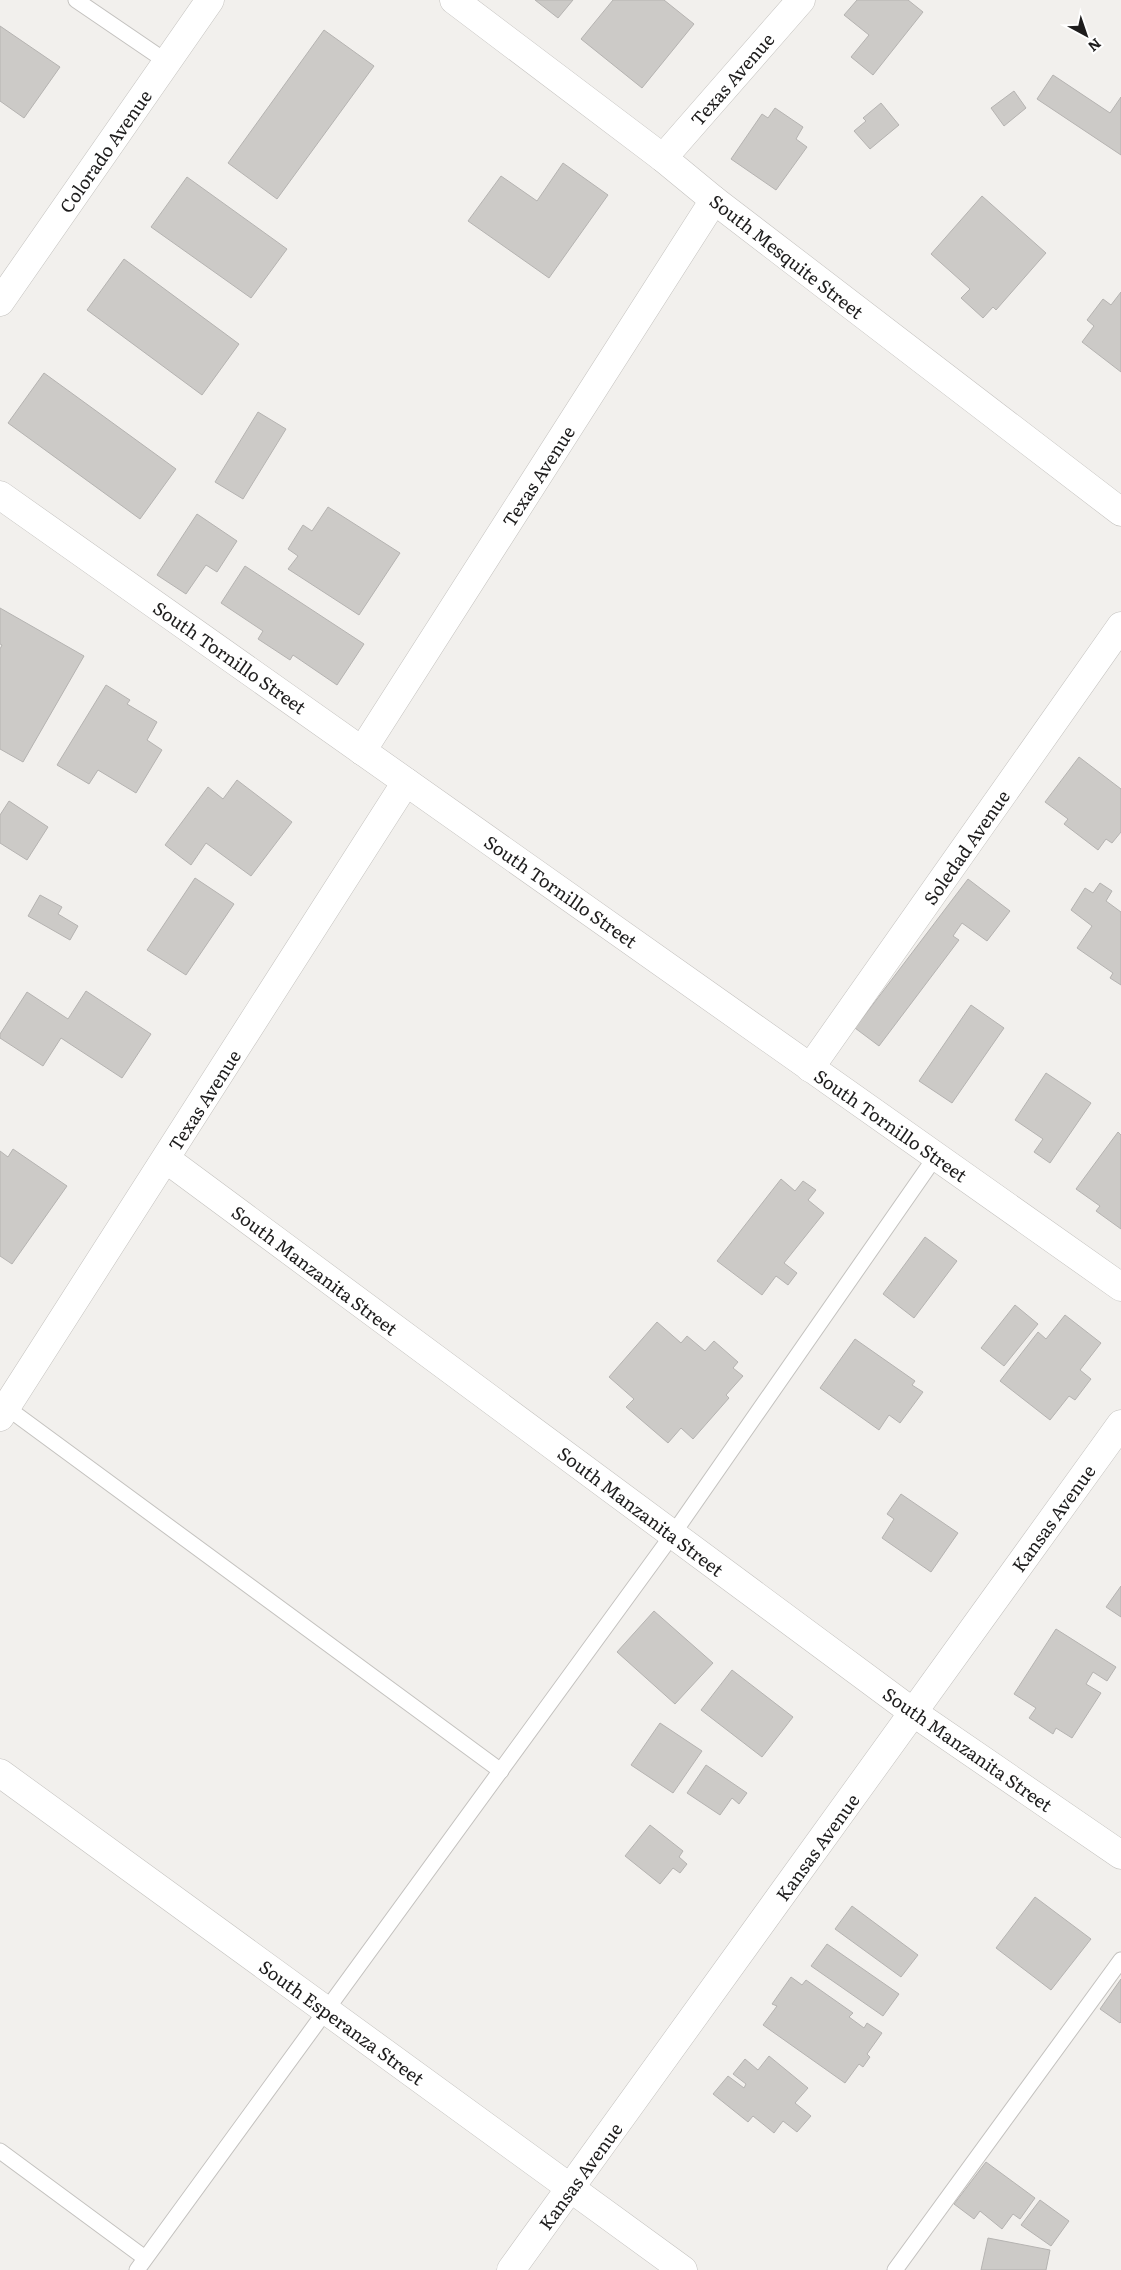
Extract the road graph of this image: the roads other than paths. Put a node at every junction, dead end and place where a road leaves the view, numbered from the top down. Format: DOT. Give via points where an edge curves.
graph roads {
  1 [pos="76,0"];
  2 [pos="210,0"];
  3 [pos="454,0"];
  4 [pos="801,0"];
  5 [pos="167,62"];
  6 [pos="663,158"];
  7 [pos="714,200"];
  8 [pos="0,302"];
  9 [pos="0,495"];
  10 [pos="1121,512"];
  11 [pos="1121,626"];
  12 [pos="362,751"];
  13 [pos="406,782"];
  14 [pos="810,1068"];
  15 [pos="936,1156"];
  16 [pos="166,1159"];
  17 [pos="1121,1287"];
  18 [pos="3,1412"];
  19 [pos="1121,1424"];
  20 [pos="673,1534"];
  21 [pos="914,1713"];
  22 [pos="501,1771"];
  23 [pos="0,1773"];
  24 [pos="1121,1855"];
  25 [pos="1121,1960"];
  26 [pos="326,2010"];
  27 [pos="0,2151"];
  28 [pos="570,2188"];
  29 [pos="141,2264"];
  30 [pos="511,2270"];
  31 [pos="683,2270"];
  32 [pos="895,2270"];
  1 -- 5 [label="lane"];
  2 -- 5 [label="street, Colorado Avenue"];
  3 -- 6 [label="street, South Mesquite Street"];
  4 -- 6 [label="street, Texas Avenue"];
  5 -- 8 [label="street, Colorado Avenue"];
  6 -- 7 [label="street, South Mesquite Street"];
  7 -- 10 [label="street, South Mesquite Street"];
  7 -- 12 [label="street, Texas Avenue"];
  9 -- 12 [label="street, South Tornillo Street"];
  11 -- 14 [label="street, Soledad Avenue"];
  12 -- 13 [label="street, South Tornillo Street"];
  13 -- 14 [label="street, South Tornillo Street"];
  13 -- 16 [label="street, Texas Avenue"];
  14 -- 15 [label="street, South Tornillo Street"];
  15 -- 17 [label="street, South Tornillo Street"];
  15 -- 20 [label="lane"];
  16 -- 18 [label="street, Texas Avenue"];
  16 -- 20 [label="street, South Manzanita Street"];
  18 -- 22 [label="lane"];
  19 -- 21 [label="street, Kansas Avenue"];
  20 -- 21 [label="street, South Manzanita Street"];
  20 -- 22 [label="lane"];
  21 -- 24 [label="street, South Manzanita Street"];
  21 -- 28 [label="street, Kansas Avenue"];
  22 -- 26 [label="lane"];
  23 -- 26 [label="street, South Esperanza Street"];
  25 -- 32 [label="lane"];
  26 -- 28 [label="street, South Esperanza Street"];
  26 -- 29 [label="lane"];
  27 -- 29 [label="lane"];
  28 -- 30 [label="street, Kansas Avenue"];
  28 -- 31 [label="street, South Esperanza Street"];
}
